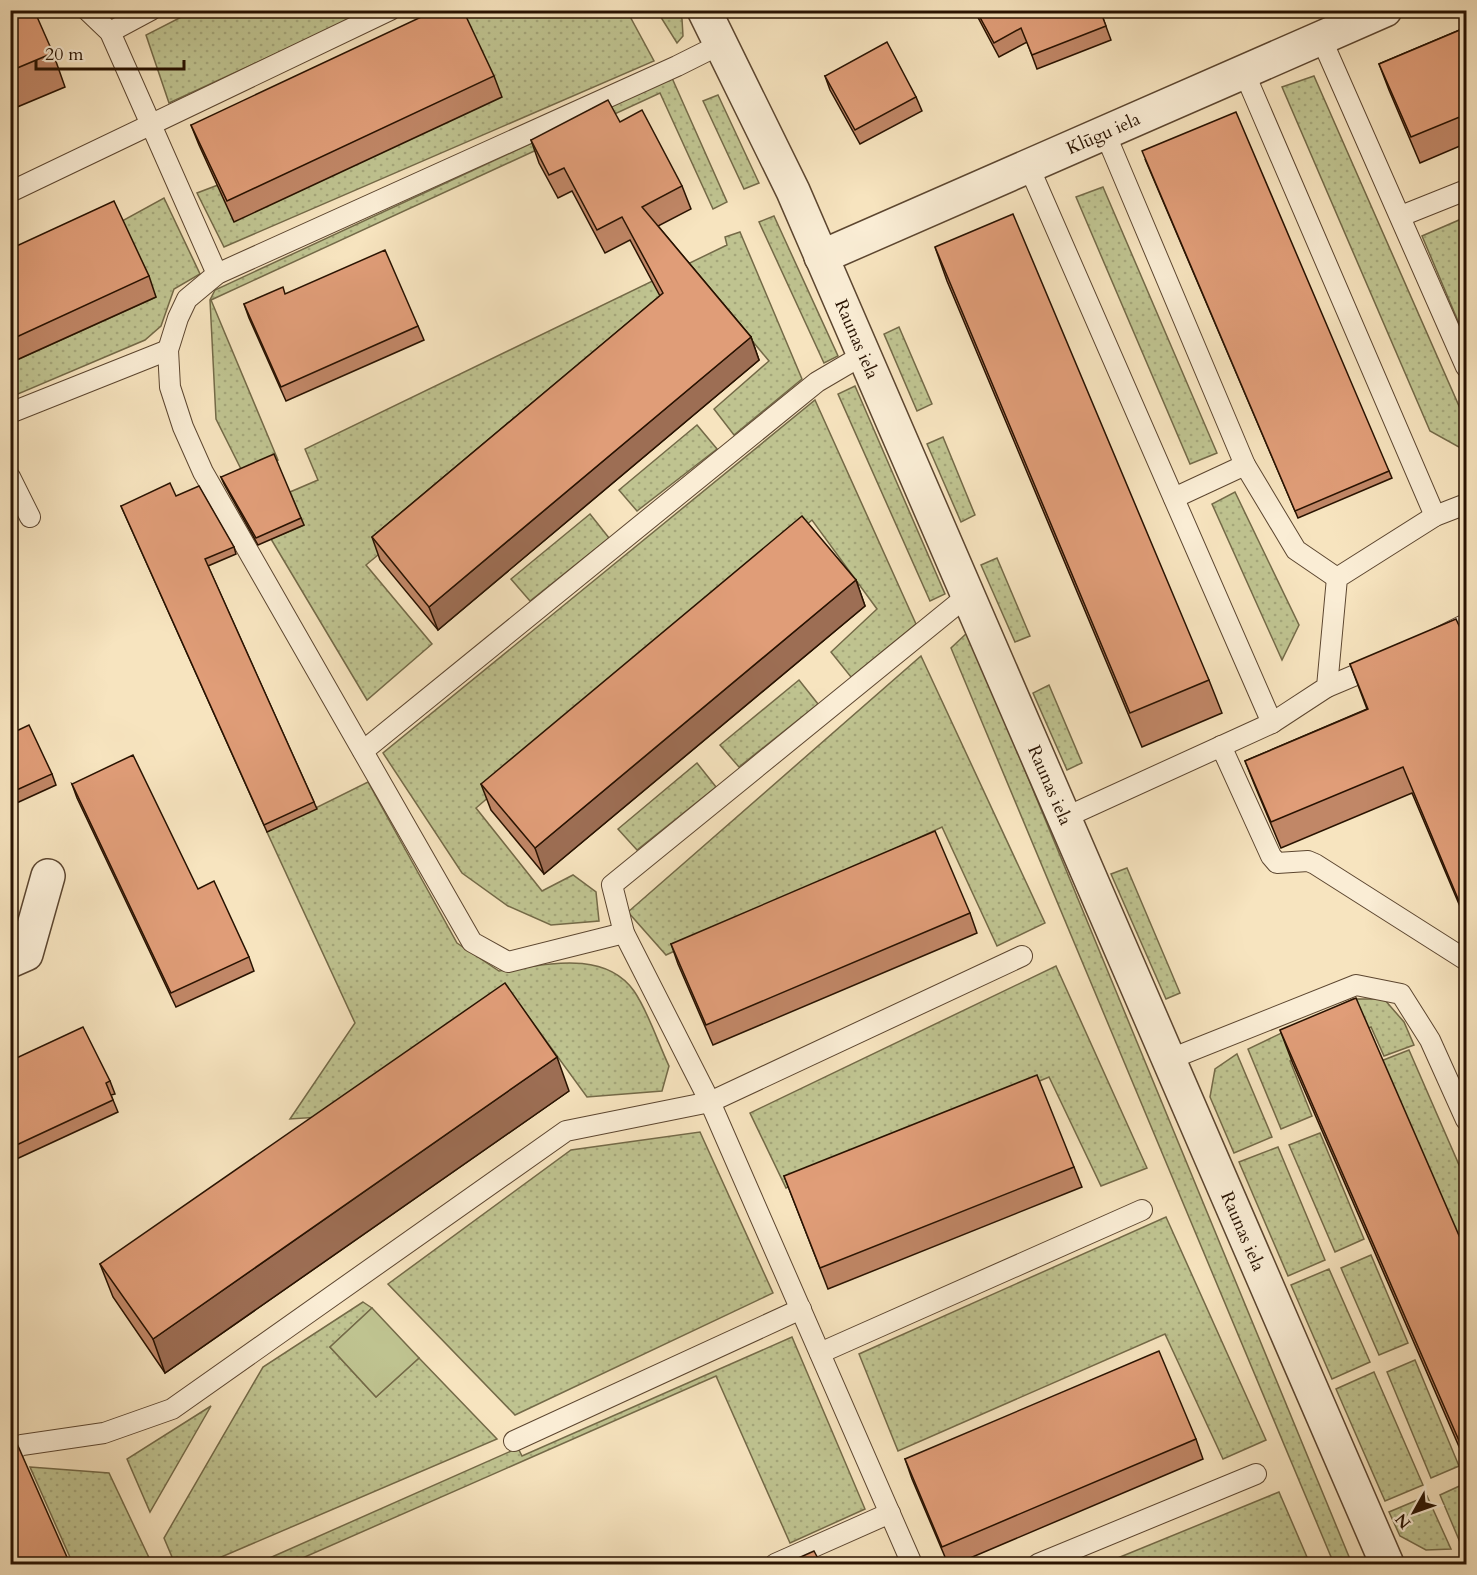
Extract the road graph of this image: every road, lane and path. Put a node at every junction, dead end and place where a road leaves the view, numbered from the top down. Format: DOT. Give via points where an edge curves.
graph roads {
  1 [pos="87,10"];
  2 [pos="150,10"];
  3 [pos="390,10"];
  4 [pos="704,10"];
  5 [pos="1385,10"];
  6 [pos="110,32"];
  7 [pos="1322,38"];
  8 [pos="721,44"];
  9 [pos="1244,72"];
  10 [pos="150,124"];
  11 [pos="1105,133"];
  12 [pos="1029,167"];
  13 [pos="1467,190"];
  14 [pos="10,192"];
  15 [pos="1401,216"];
  16 [pos="821,257"];
  17 [pos="217,274"];
  18 [pos="168,350"];
  19 [pos="863,355"];
  20 [pos="1467,367"];
  21 [pos="10,413"];
  22 [pos="1245,465"];
  23 [pos="10,477"];
  24 [pos="1174,498"];
  25 [pos="1467,504"];
  26 [pos="1435,516"];
  27 [pos="30,517"];
  28 [pos="1336,578"];
  29 [pos="967,596"];
  30 [pos="1467,624"];
  31 [pos="1416,648"];
  32 [pos="1396,657"];
  33 [pos="1327,687"];
  34 [pos="1272,723"];
  35 [pos="1221,746"];
  36 [pos="363,751"];
  37 [pos="1064,818"];
  38 [pos="48,876"];
  39 [pos="624,933"];
  40 [pos="1022,956"];
  41 [pos="1467,960"];
  42 [pos="10,962"];
  43 [pos="1168,1060"];
  44 [pos="710,1102"];
  45 [pos="1467,1120"];
  46 [pos="1142,1210"];
  47 [pos="801,1309"];
  48 [pos="819,1353"];
  49 [pos="514,1441"];
  50 [pos="10,1450"];
  51 [pos="1256,1473"];
  52 [pos="890,1513"];
  53 [pos="775,1564"];
  54 [pos="912,1564"];
  55 [pos="1038,1564"];
  56 [pos="1387,1564"];
  1 -- 6 [label="lane"];
  2 -- 6 [label="lane"];
  3 -- 10 [label="lane"];
  4 -- 8 [label="street, Raunas iela"];
  5 -- 7 [label="street, Klūgu iela"];
  6 -- 10 [label="lane"];
  7 -- 9 [label="street, Klūgu iela"];
  7 -- 15 [label="lane"];
  8 -- 16 [label="street, Raunas iela"];
  8 -- 17 [label="lane"];
  9 -- 11 [label="street, Klūgu iela"];
  9 -- 26 [label="lane"];
  10 -- 14 [label="lane"];
  10 -- 17 [label="lane"];
  11 -- 12 [label="street, Klūgu iela"];
  11 -- 22 [label="lane"];
  12 -- 16 [label="street, Klūgu iela"];
  12 -- 24 [label="lane"];
  13 -- 15 [label="lane"];
  15 -- 20 [label="lane"];
  16 -- 19 [label="street, Raunas iela"];
  17 -- 18 [label="lane" via="187,299"];
  18 -- 21 [label="lane"];
  18 -- 36 [label="lane" via="170,387 203,472"];
  19 -- 29 [label="street, Raunas iela"];
  19 -- 36 [label="lane" via="817,382"];
  22 -- 24 [label="lane"];
  22 -- 28 [label="lane" via="1296,550"];
  23 -- 27 [label="lane"];
  24 -- 34 [label="lane"];
  25 -- 26 [label="lane"];
  26 -- 28 [label="lane"];
  28 -- 33 [label="lane"];
  29 -- 37 [label="street, Raunas iela"];
  29 -- 39 [label="lane" via="612,885"];
  30 -- 31 [label="lane"];
  32 -- 33 [label="lane"];
  33 -- 34 [label="lane"];
  34 -- 35 [label="lane"];
  35 -- 37 [label="lane"];
  35 -- 41 [label="lane" via="1277,863 1315,864"];
  36 -- 39 [label="lane" via="472,942 508,962"];
  37 -- 43 [label="street, Raunas iela"];
  38 -- 42 [label="street" via="26,954"];
  39 -- 44 [label="lane"];
  40 -- 44 [label="lane"];
  43 -- 45 [label="lane" via="1356,985 1401,994 1430,1040"];
  43 -- 56 [label="street, Raunas iela"];
  44 -- 47 [label="lane"];
  44 -- 50 [label="lane" via="566,1131 172,1409 104,1433"];
  46 -- 48 [label="lane"];
  47 -- 48 [label="lane"];
  47 -- 49 [label="lane"];
  48 -- 52 [label="lane"];
  51 -- 55 [label="lane"];
  52 -- 53 [label="lane"];
  52 -- 54 [label="lane"];
}
